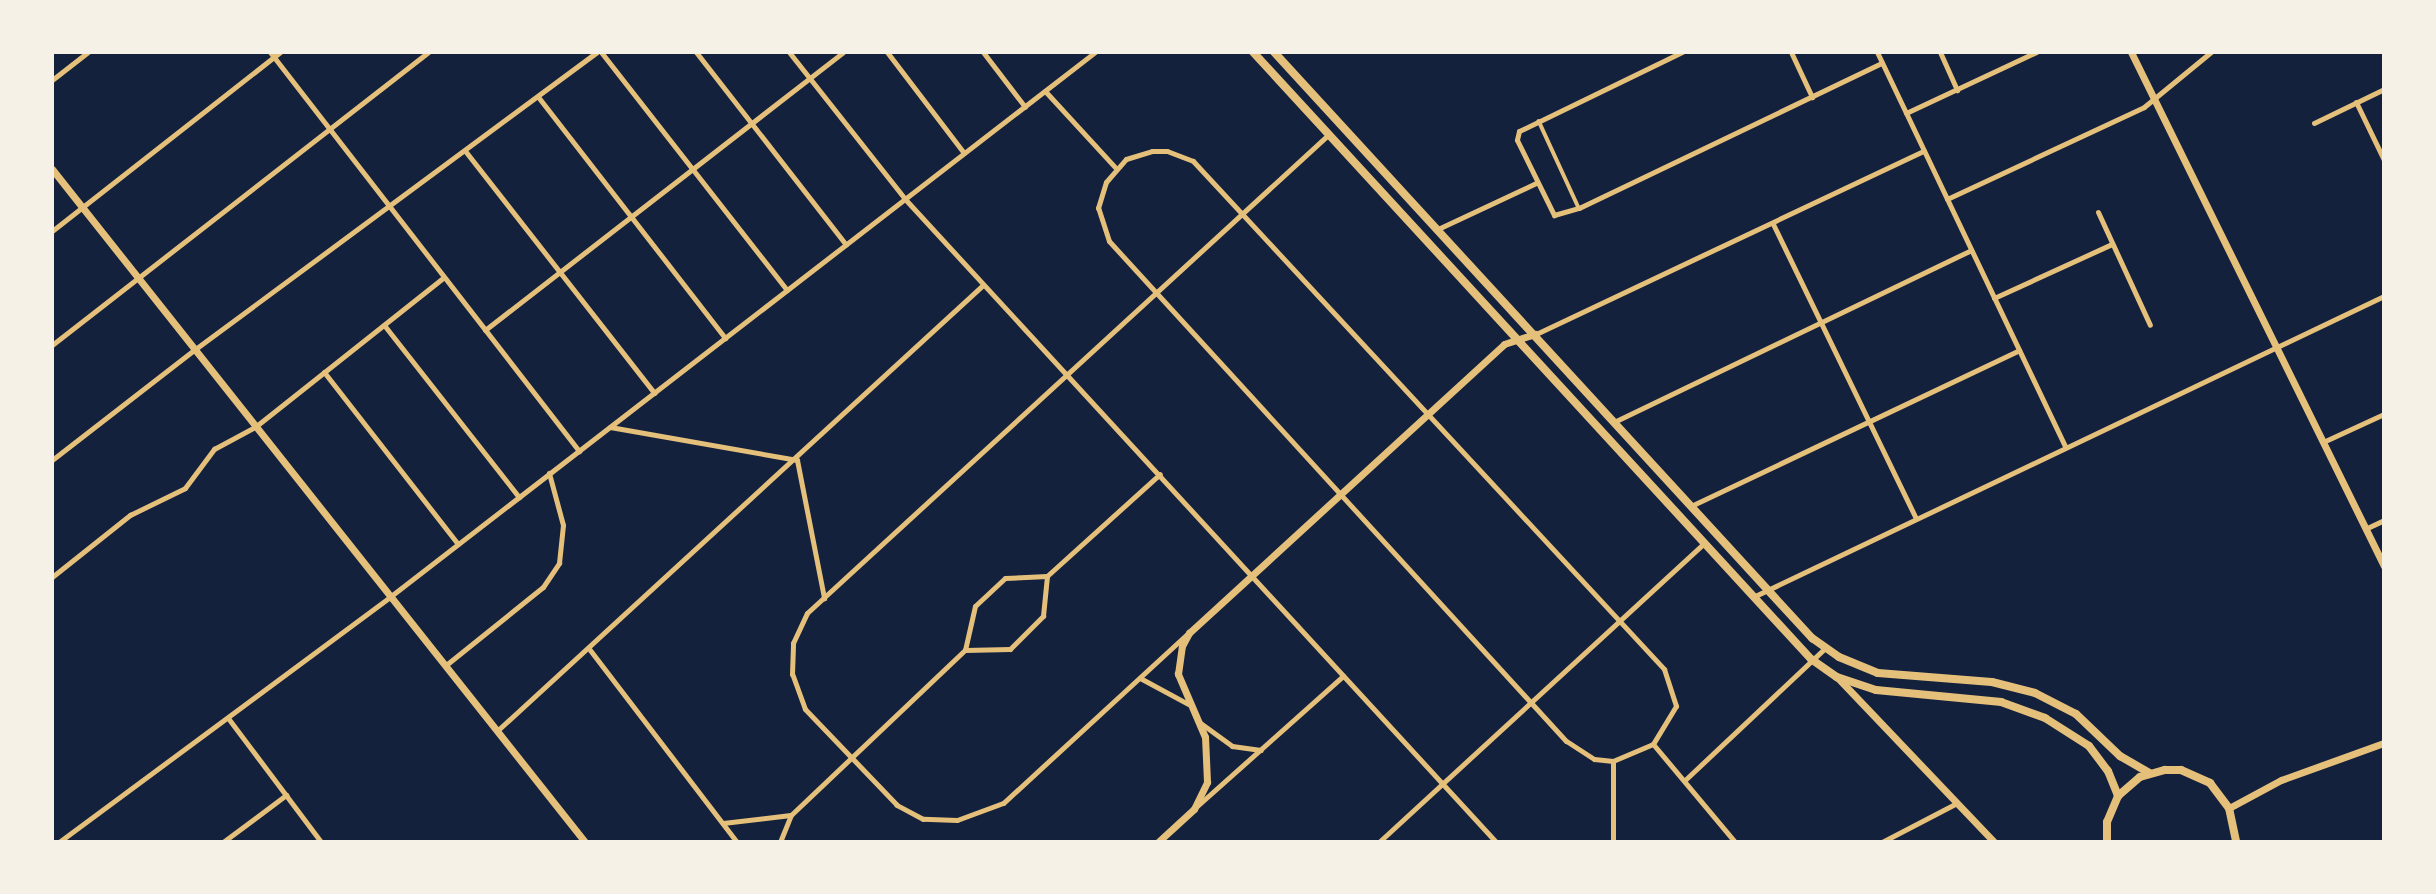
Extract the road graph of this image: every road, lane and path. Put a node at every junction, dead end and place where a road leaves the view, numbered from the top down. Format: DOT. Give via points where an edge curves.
graph roads {
  1 [pos="88,52"];
  2 [pos="279,52"];
  3 [pos="428,52"];
  4 [pos="599,52"];
  5 [pos="696,52"];
  6 [pos="789,52"];
  7 [pos="843,52"];
  8 [pos="887,52"];
  9 [pos="983,52"];
  10 [pos="1080,52"];
  11 [pos="1095,52"];
  12 [pos="1253,52"];
  13 [pos="1274,52"];
  14 [pos="1682,52"];
  15 [pos="1791,52"];
  16 [pos="1877,52"];
  17 [pos="1940,52"];
  18 [pos="2036,52"];
  19 [pos="2131,52"];
  20 [pos="2211,52"];
  21 [pos="272,55"];
  22 [pos="1086,60"];
  23 [pos="1882,63"];
  24 [pos="809,78"];
  25 [pos="52,80"];
  26 [pos="2384,89"];
  27 [pos="1957,90"];
  28 [pos="1045,91"];
  29 [pos="1812,97"];
  30 [pos="539,98"];
  31 [pos="2154,101"];
  32 [pos="2356,102"];
  33 [pos="1025,107"];
  34 [pos="1906,113"];
  35 [pos="1539,121"];
  36 [pos="2314,123"];
  37 [pos="751,124"];
  38 [pos="330,129"];
  39 [pos="1329,134"];
  40 [pos="1924,150"];
  41 [pos="466,152"];
  42 [pos="964,153"];
  43 [pos="2384,160"];
  44 [pos="1115,167"];
  45 [pos="52,169"];
  46 [pos="692,169"];
  47 [pos="1536,183"];
  48 [pos="1947,199"];
  49 [pos="905,200"];
  50 [pos="390,206"];
  51 [pos="83,207"];
  52 [pos="1579,208"];
  53 [pos="2098,212"];
  54 [pos="1242,214"];
  55 [pos="631,217"];
  56 [pos="1773,224"];
  57 [pos="1440,228"];
  58 [pos="52,231"];
  59 [pos="2112,244"];
  60 [pos="846,245"];
  61 [pos="1971,250"];
  62 [pos="560,272"];
  63 [pos="138,277"];
  64 [pos="444,277"];
  65 [pos="984,285"];
  66 [pos="787,290"];
  67 [pos="1156,293"];
  68 [pos="2384,296"];
  69 [pos="1994,298"];
  70 [pos="1821,323"];
  71 [pos="384,325"];
  72 [pos="2150,325"];
  73 [pos="485,330"];
  74 [pos="1536,334"];
  75 [pos="1517,337"];
  76 [pos="725,338"];
  77 [pos="52,345"];
  78 [pos="2276,347"];
  79 [pos="194,349"];
  80 [pos="2019,350"];
  81 [pos="324,372"];
  82 [pos="1068,374"];
  83 [pos="654,393"];
  84 [pos="1428,413"];
  85 [pos="2384,414"];
  86 [pos="1616,421"];
  87 [pos="1869,422"];
  88 [pos="255,427"];
  89 [pos="610,427"];
  90 [pos="2323,442"];
  91 [pos="2065,447"];
  92 [pos="579,451"];
  93 [pos="52,460"];
  94 [pos="797,460"];
  95 [pos="550,473"];
  96 [pos="1160,474"];
  97 [pos="1341,493"];
  98 [pos="519,497"];
  99 [pos="1693,505"];
  100 [pos="1915,517"];
  101 [pos="2384,520"];
  102 [pos="2365,529"];
  103 [pos="1704,542"];
  104 [pos="458,544"];
  105 [pos="2384,566"];
  106 [pos="1252,575"];
  107 [pos="1047,576"];
  108 [pos="52,577"];
  109 [pos="1767,588"];
  110 [pos="391,596"];
  111 [pos="1753,597"];
  112 [pos="824,598"];
  113 [pos="1620,620"];
  114 [pos="1189,633"];
  115 [pos="1825,648"];
  116 [pos="590,650"];
  117 [pos="965,650"];
  118 [pos="1811,659"];
  119 [pos="446,664"];
  120 [pos="1343,676"];
  121 [pos="1837,677"];
  122 [pos="1140,678"];
  123 [pos="1530,702"];
  124 [pos="1188,704"];
  125 [pos="228,718"];
  126 [pos="1196,719"];
  127 [pos="498,730"];
  128 [pos="2384,743"];
  129 [pos="1653,744"];
  130 [pos="1261,750"];
  131 [pos="848,757"];
  132 [pos="1613,761"];
  133 [pos="2150,773"];
  134 [pos="1685,780"];
  135 [pos="1443,783"];
  136 [pos="285,794"];
  137 [pos="2118,796"];
  138 [pos="1957,803"];
  139 [pos="2229,808"];
  140 [pos="1194,809"];
  141 [pos="791,815"];
  142 [pos="723,823"];
  143 [pos="60,842"];
  144 [pos="223,842"];
  145 [pos="321,842"];
  146 [pos="585,842"];
  147 [pos="737,842"];
  148 [pos="780,842"];
  149 [pos="1158,842"];
  150 [pos="1379,842"];
  151 [pos="1496,842"];
  152 [pos="1613,842"];
  153 [pos="1735,842"];
  154 [pos="1882,842"];
  155 [pos="1994,842"];
  156 [pos="2106,842"];
  157 [pos="2235,842"];
  1 -- 25 [label="street"];
  2 -- 21 [label="street"];
  3 -- 38 [label="street"];
  4 -- 30 [label="street"];
  4 -- 46 [label="street"];
  5 -- 37 [label="street"];
  6 -- 24 [label="street"];
  7 -- 24 [label="street"];
  8 -- 42 [label="street"];
  9 -- 33 [label="street"];
  10 -- 22 [label="street"];
  11 -- 22 [label="street"];
  12 -- 39 [label="main road"];
  13 -- 57 [label="main road"];
  14 -- 35 [label="street"];
  15 -- 29 [label="street"];
  16 -- 23 [label="street"];
  17 -- 27 [label="street"];
  18 -- 27 [label="street"];
  19 -- 31 [label="main road"];
  20 -- 31 [label="street"];
  21 -- 38 [label="street"];
  21 -- 51 [label="street"];
  22 -- 28 [label="street"];
  23 -- 29 [label="street"];
  23 -- 34 [label="street"];
  24 -- 37 [label="street"];
  24 -- 49 [label="street"];
  26 -- 32 [label="street"];
  27 -- 34 [label="street"];
  28 -- 33 [label="street"];
  28 -- 44 [label="street"];
  29 -- 52 [label="street"];
  30 -- 41 [label="street"];
  30 -- 55 [label="street"];
  31 -- 48 [label="street"];
  31 -- 78 [label="main road"];
  32 -- 36 [label="street"];
  32 -- 43 [label="street"];
  33 -- 42 [label="street"];
  34 -- 40 [label="street"];
  35 -- 47 [label="street" via="1517,135"];
  35 -- 52 [label="street"];
  37 -- 46 [label="street"];
  37 -- 60 [label="street"];
  38 -- 50 [label="street"];
  38 -- 63 [label="street"];
  39 -- 54 [label="street"];
  39 -- 75 [label="main road"];
  40 -- 48 [label="street"];
  40 -- 56 [label="street"];
  41 -- 50 [label="street"];
  41 -- 62 [label="street"];
  42 -- 49 [label="street"];
  44 -- 54 [label="street" via="1152,151 1181,155 1193,161"];
  44 -- 67 [label="street" via="1100,196 1099,219 1109,241"];
  45 -- 51 [label="main road"];
  46 -- 55 [label="street"];
  46 -- 66 [label="street"];
  47 -- 52 [label="street" via="1554,215"];
  47 -- 57 [label="street"];
  48 -- 61 [label="street"];
  49 -- 60 [label="street"];
  49 -- 65 [label="street"];
  50 -- 64 [label="street"];
  50 -- 79 [label="street"];
  51 -- 58 [label="street"];
  51 -- 63 [label="main road"];
  53 -- 59 [label="street"];
  54 -- 67 [label="street"];
  54 -- 84 [label="street"];
  55 -- 62 [label="street"];
  55 -- 76 [label="street"];
  56 -- 70 [label="street"];
  56 -- 74 [label="street"];
  57 -- 74 [label="main road"];
  59 -- 69 [label="street"];
  59 -- 72 [label="street"];
  60 -- 66 [label="street"];
  61 -- 69 [label="street"];
  61 -- 70 [label="street"];
  62 -- 73 [label="street"];
  62 -- 83 [label="street"];
  63 -- 77 [label="street"];
  63 -- 79 [label="main road"];
  64 -- 71 [label="street"];
  64 -- 73 [label="street"];
  65 -- 82 [label="street"];
  65 -- 94 [label="street"];
  66 -- 76 [label="street"];
  67 -- 82 [label="street"];
  67 -- 97 [label="street"];
  68 -- 78 [label="street"];
  69 -- 80 [label="street"];
  70 -- 86 [label="street"];
  70 -- 87 [label="street"];
  71 -- 81 [label="street"];
  71 -- 98 [label="street"];
  73 -- 92 [label="street"];
  74 -- 75 [label="main road"];
  74 -- 86 [label="main road"];
  75 -- 84 [label="main road"];
  75 -- 103 [label="main road"];
  76 -- 83 [label="street"];
  78 -- 90 [label="main road"];
  78 -- 91 [label="street"];
  79 -- 88 [label="main road"];
  79 -- 93 [label="street"];
  80 -- 87 [label="street"];
  80 -- 91 [label="street"];
  81 -- 88 [label="street"];
  81 -- 104 [label="street"];
  82 -- 96 [label="street"];
  82 -- 112 [label="street"];
  83 -- 89 [label="street"];
  84 -- 97 [label="main road"];
  84 -- 113 [label="street"];
  85 -- 90 [label="street"];
  86 -- 99 [label="main road"];
  87 -- 99 [label="street"];
  87 -- 100 [label="street"];
  88 -- 108 [label="street" via="214,450 185,488 130,515"];
  88 -- 110 [label="main road"];
  89 -- 92 [label="street"];
  89 -- 94 [label="street"];
  90 -- 102 [label="main road"];
  91 -- 100 [label="street"];
  92 -- 95 [label="street"];
  94 -- 112 [label="street"];
  94 -- 116 [label="street"];
  95 -- 98 [label="street"];
  95 -- 119 [label="street" via="563,525 559,563 543,586"];
  96 -- 106 [label="street"];
  96 -- 107 [label="street"];
  97 -- 106 [label="main road"];
  97 -- 123 [label="street"];
  98 -- 104 [label="street"];
  99 -- 109 [label="main road"];
  100 -- 109 [label="street"];
  101 -- 102 [label="street"];
  102 -- 105 [label="main road"];
  103 -- 111 [label="main road"];
  103 -- 113 [label="street"];
  104 -- 110 [label="street"];
  106 -- 114 [label="main road"];
  106 -- 120 [label="street"];
  107 -- 117 [label="street" via="1005,578 971,611"];
  107 -- 117 [label="street" via="1043,616 1010,649"];
  109 -- 111 [label="street"];
  109 -- 115 [label="main road"];
  110 -- 119 [label="main road"];
  110 -- 125 [label="street"];
  111 -- 118 [label="main road"];
  112 -- 131 [label="street" via="796,631 792,674 805,709"];
  113 -- 123 [label="street"];
  113 -- 129 [label="street" via="1671,682 1676,706"];
  114 -- 122 [label="street"];
  114 -- 124 [label="main road" via="1178,674"];
  115 -- 118 [label="street"];
  115 -- 133 [label="main road" via="1860,667 1892,676 1992,682 2035,693 2076,714 2120,756"];
  116 -- 127 [label="street"];
  116 -- 142 [label="street"];
  117 -- 131 [label="street"];
  118 -- 121 [label="main road"];
  118 -- 134 [label="street"];
  119 -- 127 [label="main road"];
  120 -- 130 [label="street"];
  120 -- 135 [label="street"];
  121 -- 137 [label="main road" via="1897,694 2001,702 2045,718 2089,746 2108,771"];
  121 -- 138 [label="main road"];
  122 -- 124 [label="street"];
  122 -- 131 [label="street" via="1003,803 967,819 923,819 908,813"];
  123 -- 132 [label="street" via="1583,754"];
  123 -- 135 [label="street"];
  124 -- 126 [label="main road"];
  125 -- 136 [label="street"];
  125 -- 143 [label="street"];
  126 -- 130 [label="street" via="1232,746"];
  126 -- 140 [label="main road" via="1209,767"];
  127 -- 146 [label="main road"];
  128 -- 139 [label="main road" via="2281,780"];
  129 -- 132 [label="street"];
  129 -- 134 [label="street"];
  130 -- 140 [label="street"];
  131 -- 141 [label="street"];
  132 -- 152 [label="street"];
  133 -- 137 [label="main road"];
  133 -- 139 [label="main road" via="2181,770 2196,775 2210,783"];
  134 -- 153 [label="street"];
  135 -- 150 [label="street"];
  135 -- 151 [label="street"];
  136 -- 144 [label="street"];
  136 -- 145 [label="street"];
  137 -- 156 [label="main road" via="2107,822"];
  138 -- 154 [label="street"];
  138 -- 155 [label="main road"];
  139 -- 157 [label="main road"];
  140 -- 149 [label="main road"];
  141 -- 142 [label="street"];
  141 -- 148 [label="street"];
  142 -- 147 [label="street"];
}
